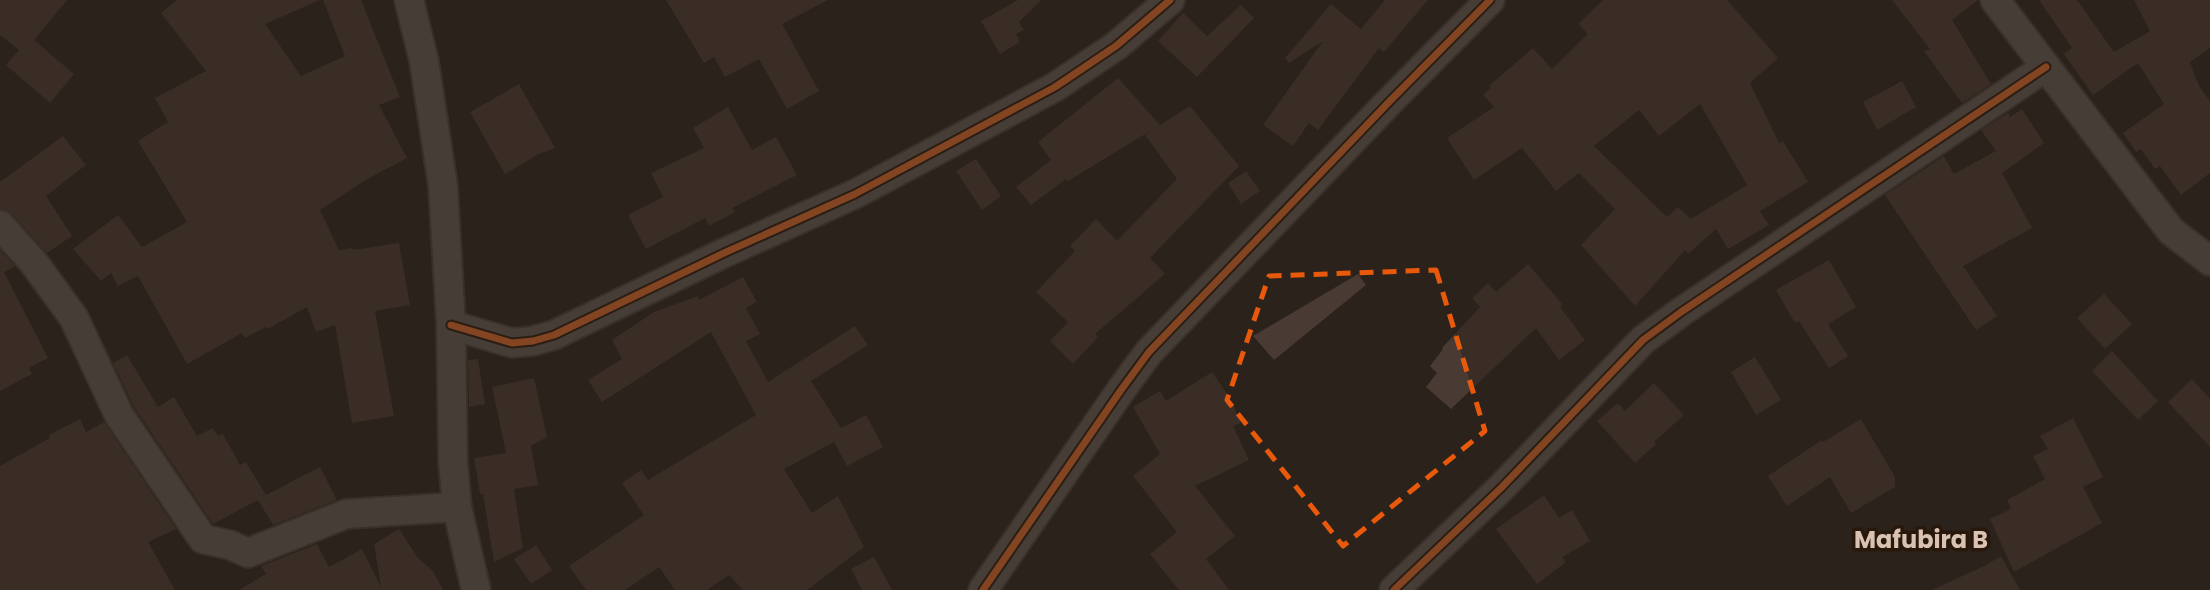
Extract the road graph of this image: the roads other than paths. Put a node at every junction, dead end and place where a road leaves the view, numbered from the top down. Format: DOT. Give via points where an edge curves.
graph roads {
  1 [pos="409,0"];
  2 [pos="1170,0"];
  3 [pos="1490,0"];
  4 [pos="1995,0"];
  5 [pos="2046,67"];
  6 [pos="0,225"];
  7 [pos="2210,261"];
  8 [pos="451,326"];
  9 [pos="457,507"];
  10 [pos="476,590"];
  11 [pos="982,590"];
  12 [pos="1394,590"];
  1 -- 8 [label="street" via="424,61 443,186"];
  2 -- 8 [label="street" via="1116,46 1055,87 855,194 554,335 512,342"];
  3 -- 11 [label="street" via="1149,352"];
  4 -- 5 [label="street"];
  5 -- 7 [label="street" via="2171,231"];
  5 -- 12 [label="street" via="1643,340 1501,488"];
  6 -- 9 [label="street" via="34,262 74,318 118,415 202,538 248,553 346,514"];
  8 -- 9 [label="street"];
  9 -- 10 [label="street"];
}
